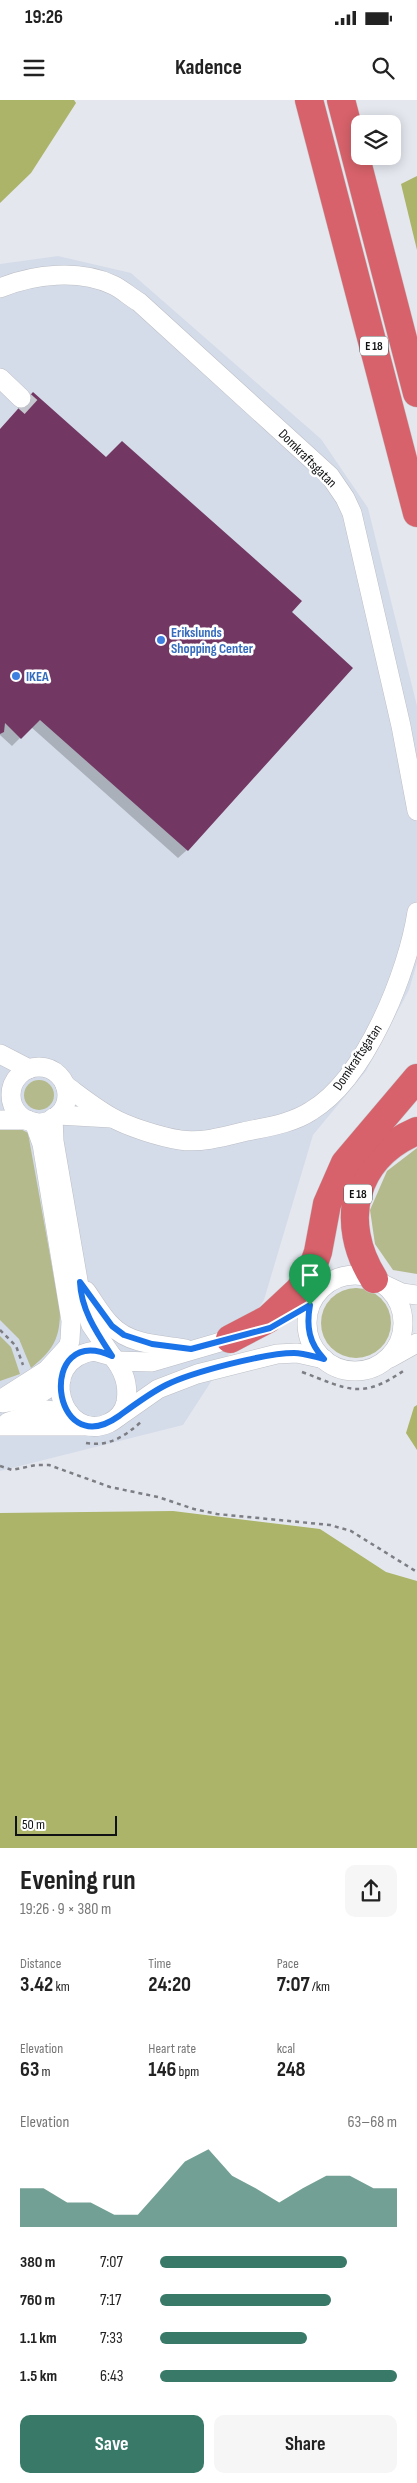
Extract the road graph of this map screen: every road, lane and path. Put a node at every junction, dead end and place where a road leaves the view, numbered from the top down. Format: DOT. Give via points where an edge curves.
graph roads {
  1 [pos="309,100"];
  2 [pos="341,100"];
  3 [pos="0,288"];
  4 [pos="0,378"];
  5 [pos="417,392"];
  6 [pos="21,398"];
  7 [pos="417,513"];
  8 [pos="417,811"];
  9 [pos="417,912"];
  10 [pos="0,1054"];
  11 [pos="29,1069"];
  12 [pos="0,1073"];
  13 [pos="417,1078"];
  14 [pos="65,1085"];
  15 [pos="8,1095"];
  16 [pos="56,1116"];
  17 [pos="112,1118"];
  18 [pos="0,1120"];
  19 [pos="31,1121"];
  20 [pos="417,1131"];
  21 [pos="359,1147"];
  22 [pos="80,1282"];
  23 [pos="379,1282"];
  24 [pos="417,1295"];
  25 [pos="314,1299"];
  26 [pos="230,1339"];
  27 [pos="70,1340"];
  28 [pos="417,1343"];
  29 [pos="191,1349"];
  30 [pos="114,1358"];
  31 [pos="324,1359"];
  32 [pos="384,1361"];
  33 [pos="410,1366"];
  34 [pos="298,1371"];
  35 [pos="61,1377"];
  36 [pos="0,1401"];
  37 [pos="69,1413"];
  38 [pos="117,1417"];
  39 [pos="147,1417"];
  40 [pos="0,1426"];
  41 [pos="89,1434"];
  42 [pos="0,1466"];
  43 [pos="417,1572"];
  1 -- 7 [label="highway, E 18"];
  2 -- 5 [label="highway, E 18"];
  3 -- 8 [label="street, Domkraftsgatan" via="22,280 52,276 87,278 113,285 139,302 330,476 352,512"];
  4 -- 6 [label="street"];
  9 -- 17 [label="street, Domkraftsgatan" via="411,946 387,1011 348,1074 312,1111 288,1122 196,1141 180,1140"];
  10 -- 11 [label="street"];
  11 -- 14 [label="street" via="51,1069"];
  11 -- 15 [label="street" via="18,1076"];
  12 -- 15 [label="street"];
  13 -- 21 [label="highway, E 18"];
  14 -- 16 [label="street" via="66,1103"];
  14 -- 17 [label="street, Domkraftsgatan"];
  15 -- 19 [label="street" via="15,1109"];
  16 -- 17 [label="street, Domkraftsgatan"];
  16 -- 19 [label="street" via="44,1122"];
  16 -- 22 [label="street" via="54,1141"];
  18 -- 19 [label="street"];
  19 -- 27 [label="street" via="42,1144 71,1320"];
  20 -- 23 [label="highway, E 18" via="391,1146 377,1160 358,1192 354,1230 358,1250"];
  21 -- 25 [label="highway, E 18" via="340,1185 333,1219 331,1265"];
  21 -- 26 [label="highway" via="334,1183 318,1252 311,1272 299,1290 268,1319"];
  22 -- 29 [label="street" via="112,1326 124,1335 152,1344"];
  22 -- 30 [label="street" via="91,1325"];
  23 -- 24 [label="street" via="402,1293"];
  23 -- 25 [label="street" via="354,1275 341,1277 327,1284"];
  23 -- 32 [label="street" via="393,1293 400,1307 403,1326 400,1341"];
  25 -- 26 [label="street" via="270,1328"];
  25 -- 31 [label="street" via="307,1319 308,1330"];
  26 -- 29 [label="street"];
  27 -- 35 [label="street"];
  27 -- 36 [label="street" via="66,1350 47,1370"];
  28 -- 32 [label="street"];
  29 -- 30 [label="street" via="152,1362"];
  30 -- 35 [label="street" via="94,1351 83,1353 74,1358"];
  30 -- 38 [label="street" via="124,1375 127,1389 124,1407"];
  31 -- 32 [label="street" via="336,1367 358,1370"];
  31 -- 38 [label="street" via="297,1353 277,1354 197,1374 158,1389"];
  33 -- 34 [label="path" via="391,1380 361,1390 335,1386"];
  35 -- 36 [label="street" via="33,1398"];
  35 -- 37 [label="street" via="60,1395"];
  37 -- 40 [label="street" via="56,1410 37,1412"];
  37 -- 41 [label="street"];
  38 -- 41 [label="street"];
  39 -- 41 [label="path" via="119,1439 106,1444"];
  40 -- 41 [label="street"];
  42 -- 43 [label="path" via="12,1470 49,1465 110,1487 217,1514 351,1530"];
}
